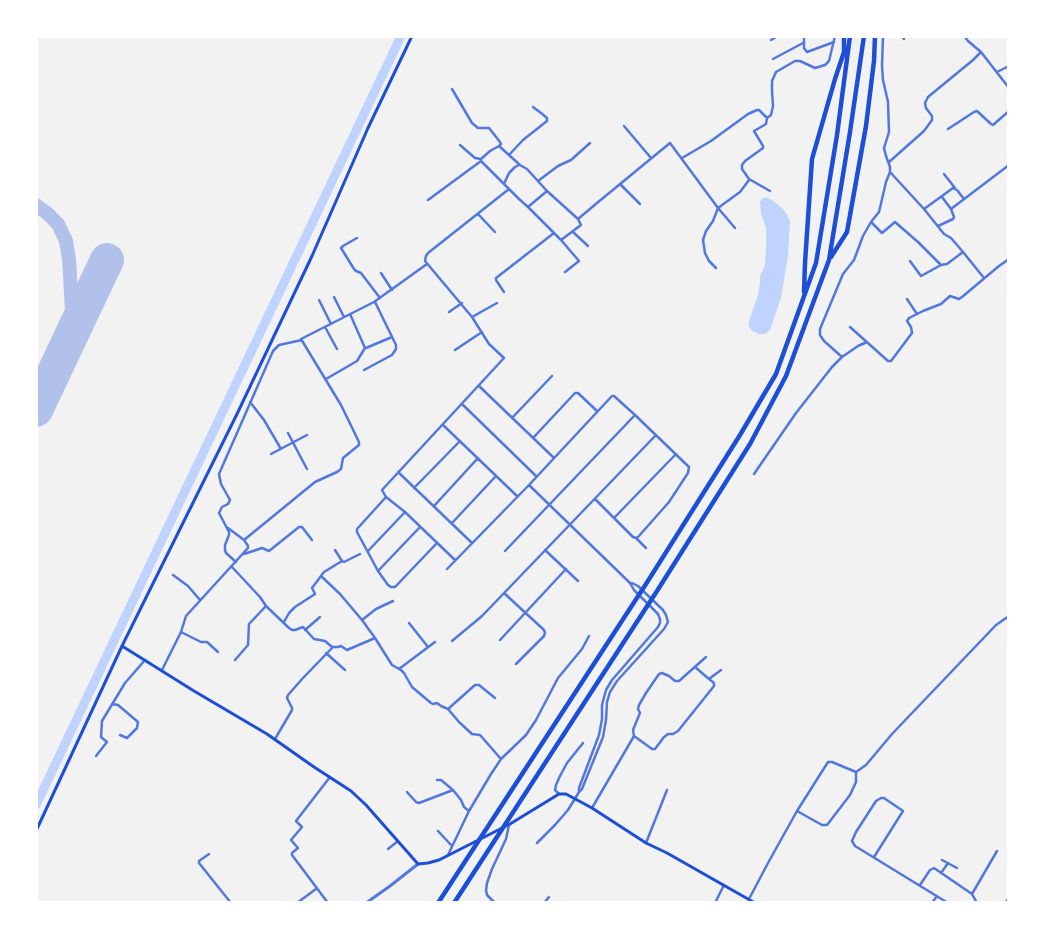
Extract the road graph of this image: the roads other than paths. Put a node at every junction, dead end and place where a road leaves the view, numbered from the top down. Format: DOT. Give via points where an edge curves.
graph roads {
  1 [pos="412,36"];
  2 [pos="778,36"];
  3 [pos="804,36"];
  4 [pos="836,36"];
  5 [pos="844,36"];
  6 [pos="850,36"];
  7 [pos="864,36"];
  8 [pos="875,36"];
  9 [pos="883,36"];
  10 [pos="964,36"];
  11 [pos="771,40"];
  12 [pos="803,42"];
  13 [pos="834,42"];
  14 [pos="981,52"];
  15 [pos="773,59"];
  16 [pos="1009,66"];
  17 [pos="998,72"];
  18 [pos="1009,88"];
  19 [pos="452,89"];
  20 [pos="533,107"];
  21 [pos="1009,111"];
  22 [pos="767,118"];
  23 [pos="624,126"];
  24 [pos="948,129"];
  25 [pos="590,143"];
  26 [pos="460,145"];
  27 [pos="499,146"];
  28 [pos="509,155"];
  29 [pos="651,158"];
  30 [pos="682,158"];
  31 [pos="481,160"];
  32 [pos="889,162"];
  33 [pos="520,165"];
  34 [pos="1009,165"];
  35 [pos="890,172"];
  36 [pos="944,174"];
  37 [pos="750,179"];
  38 [pos="538,181"];
  39 [pos="504,184"];
  40 [pos="620,184"];
  41 [pos="955,188"];
  42 [pos="510,190"];
  43 [pos="546,190"];
  44 [pos="770,191"];
  45 [pos="942,197"];
  46 [pos="964,199"];
  47 [pos="428,200"];
  48 [pos="640,204"];
  49 [pos="528,207"];
  50 [pos="718,208"];
  51 [pos="924,209"];
  52 [pos="951,209"];
  53 [pos="478,214"];
  54 [pos="578,219"];
  55 [pos="871,222"];
  56 [pos="938,226"];
  57 [pos="735,228"];
  58 [pos="495,232"];
  59 [pos="573,232"];
  60 [pos="554,233"];
  61 [pos="357,238"];
  62 [pos="560,240"];
  63 [pos="588,246"];
  64 [pos="964,252"];
  65 [pos="1009,259"];
  66 [pos="829,260"];
  67 [pos="910,261"];
  68 [pos="427,264"];
  69 [pos="941,265"];
  70 [pos="716,268"];
  71 [pos="565,272"];
  72 [pos="381,273"];
  73 [pos="984,278"];
  74 [pos="392,290"];
  75 [pos="504,292"];
  76 [pos="804,296"];
  77 [pos="334,297"];
  78 [pos="380,298"];
  79 [pos="907,299"];
  80 [pos="319,300"];
  81 [pos="374,302"];
  82 [pos="462,303"];
  83 [pos="497,303"];
  84 [pos="449,312"];
  85 [pos="350,314"];
  86 [pos="917,314"];
  87 [pos="344,317"];
  88 [pos="472,317"];
  89 [pos="331,324"];
  90 [pos="325,327"];
  91 [pos="850,327"];
  92 [pos="482,332"];
  93 [pos="392,337"];
  94 [pos="302,340"];
  95 [pos="867,342"];
  96 [pos="365,348"];
  97 [pos="337,349"];
  98 [pos="454,350"];
  99 [pos="842,356"];
  100 [pos="364,370"];
  101 [pos="552,376"];
  102 [pos="326,379"];
  103 [pos="478,386"];
  104 [pos="250,402"];
  105 [pos="461,404"];
  106 [pos="597,411"];
  107 [pos="635,415"];
  108 [pos="512,418"];
  109 [pos="443,424"];
  110 [pos="288,433"];
  111 [pos="307,435"];
  112 [pos="656,435"];
  113 [pos="533,438"];
  114 [pos="460,441"];
  115 [pos="293,443"];
  116 [pos="281,449"];
  117 [pos="271,454"];
  118 [pos="676,454"];
  119 [pos="478,458"];
  120 [pos="554,458"];
  121 [pos="307,469"];
  122 [pos="398,472"];
  123 [pos="754,474"];
  124 [pos="496,476"];
  125 [pos="536,476"];
  126 [pos="528,485"];
  127 [pos="414,488"];
  128 [pos="517,496"];
  129 [pos="386,497"];
  130 [pos="595,499"];
  131 [pos="549,505"];
  132 [pos="434,506"];
  133 [pos="405,512"];
  134 [pos="614,518"];
  135 [pos="452,524"];
  136 [pos="570,525"];
  137 [pos="420,527"];
  138 [pos="227,528"];
  139 [pos="636,538"];
  140 [pos="244,540"];
  141 [pos="312,540"];
  142 [pos="437,543"];
  143 [pos="472,543"];
  144 [pos="646,548"];
  145 [pos="335,550"];
  146 [pos="545,550"];
  147 [pos="367,551"];
  148 [pos="505,551"];
  149 [pos="243,554"];
  150 [pos="360,554"];
  151 [pos="455,560"];
  152 [pos="342,561"];
  153 [pos="236,562"];
  154 [pos="232,567"];
  155 [pos="447,569"];
  156 [pos="566,569"];
  157 [pos="378,570"];
  158 [pos="173,575"];
  159 [pos="321,576"];
  160 [pos="578,581"];
  161 [pos="630,583"];
  162 [pos="504,593"];
  163 [pos="200,600"];
  164 [pos="393,601"];
  165 [pos="266,606"];
  166 [pos="526,613"];
  167 [pos="320,616"];
  168 [pos="1009,616"];
  169 [pos="362,620"];
  170 [pos="284,622"];
  171 [pos="409,623"];
  172 [pos="305,630"];
  173 [pos="182,632"];
  174 [pos="589,636"];
  175 [pos="375,638"];
  176 [pos="500,640"];
  177 [pos="452,641"];
  178 [pos="435,642"];
  179 [pos="122,646"];
  180 [pos="333,647"];
  181 [pos="428,648"];
  182 [pos="218,652"];
  183 [pos="326,653"];
  184 [pos="706,657"];
  185 [pos="145,660"];
  186 [pos="235,660"];
  187 [pos="516,664"];
  188 [pos="695,667"];
  189 [pos="400,669"];
  190 [pos="162,670"];
  191 [pos="345,670"];
  192 [pos="721,670"];
  193 [pos="709,679"];
  194 [pos="495,698"];
  195 [pos="112,704"];
  196 [pos="448,709"];
  197 [pos="120,735"];
  198 [pos="634,736"];
  199 [pos="275,739"];
  200 [pos="583,743"];
  201 [pos="96,756"];
  202 [pos="501,759"];
  203 [pos="856,772"];
  204 [pos="330,777"];
  205 [pos="437,780"];
  206 [pos="453,790"];
  207 [pos="667,790"];
  208 [pos="407,792"];
  209 [pos="579,792"];
  210 [pos="559,794"];
  211 [pos="576,799"];
  212 [pos="592,808"];
  213 [pos="469,811"];
  214 [pos="797,811"];
  215 [pos="510,824"];
  216 [pos="36,831"];
  217 [pos="438,831"];
  218 [pos="398,841"];
  219 [pos="537,843"];
  220 [pos="646,843"];
  221 [pos="452,846"];
  222 [pos="388,849"];
  223 [pos="997,851"];
  224 [pos="209,854"];
  225 [pos="448,855"];
  226 [pos="874,857"];
  227 [pos="942,860"];
  228 [pos="948,863"];
  229 [pos="418,864"];
  230 [pos="957,868"];
  231 [pos="941,873"];
  232 [pos="920,885"];
  233 [pos="724,886"];
  234 [pos="316,889"];
  235 [pos="972,894"];
  236 [pos="937,896"];
  237 [pos="549,897"];
  238 [pos="1009,898"];
  239 [pos="750,900"];
  240 [pos="299,902"];
  241 [pos="231,903"];
  242 [pos="328,903"];
  243 [pos="366,903"];
  244 [pos="438,903"];
  245 [pos="454,903"];
  246 [pos="495,903"];
  247 [pos="544,903"];
  248 [pos="716,903"];
  249 [pos="755,903"];
  250 [pos="932,903"];
  251 [pos="948,903"];
  252 [pos="977,903"];
  253 [pos="1005,903"];
  1 -- 179 [label="main road" via="237,414"];
  2 -- 11 [label="street"];
  3 -- 12 [label="street"];
  4 -- 13 [label="street"];
  5 -- 76 [label="highway" via="844,52 812,159"];
  6 -- 76 [label="highway" via="816,263"];
  7 -- 66 [label="highway"];
  8 -- 66 [label="highway" via="866,126 847,232"];
  9 -- 32 [label="street" via="882,66 889,132 884,148"];
  10 -- 14 [label="street"];
  12 -- 13 [label="street" via="808,52"];
  12 -- 15 [label="street"];
  13 -- 22 [label="street" via="829,62 825,65 815,68 795,61 776,72 772,81 773,106"];
  14 -- 17 [label="street"];
  14 -- 32 [label="street" via="928,97 925,103 932,120"];
  16 -- 17 [label="street"];
  17 -- 18 [label="street"];
  19 -- 27 [label="street" via="472,123 478,128 489,128 500,142"];
  20 -- 28 [label="street" via="547,120"];
  21 -- 24 [label="street" via="993,125 977,111"];
  22 -- 30 [label="street" via="760,110 748,114"];
  22 -- 37 [label="street" via="766,124 754,131 763,148 742,165"];
  23 -- 29 [label="street"];
  25 -- 38 [label="street" via="571,160"];
  26 -- 31 [label="street"];
  27 -- 28 [label="street"];
  27 -- 31 [label="street"];
  28 -- 33 [label="street"];
  29 -- 30 [label="street" via="670,143"];
  29 -- 40 [label="street"];
  30 -- 50 [label="street"];
  31 -- 39 [label="street"];
  31 -- 47 [label="street"];
  32 -- 35 [label="street"];
  33 -- 38 [label="street"];
  33 -- 39 [label="street" via="509,173"];
  34 -- 46 [label="street"];
  35 -- 51 [label="street"];
  35 -- 55 [label="street" via="879,212"];
  36 -- 41 [label="street"];
  37 -- 44 [label="street"];
  37 -- 50 [label="street" via="740,192"];
  38 -- 43 [label="street"];
  39 -- 42 [label="street"];
  40 -- 48 [label="street"];
  40 -- 54 [label="street"];
  41 -- 45 [label="street"];
  41 -- 46 [label="street"];
  42 -- 49 [label="street"];
  42 -- 53 [label="street"];
  43 -- 49 [label="street"];
  43 -- 54 [label="street"];
  45 -- 51 [label="street"];
  45 -- 52 [label="street"];
  46 -- 52 [label="street"];
  49 -- 60 [label="street"];
  50 -- 57 [label="street"];
  50 -- 70 [label="street" via="703,240 705,253"];
  51 -- 56 [label="street"];
  52 -- 56 [label="street" via="953,219"];
  53 -- 58 [label="street"];
  53 -- 68 [label="street" via="428,252"];
  54 -- 59 [label="street" via="582,225"];
  55 -- 69 [label="street" via="882,233 895,222"];
  55 -- 99 [label="street" via="854,260 843,274 820,329 824,341"];
  56 -- 64 [label="street"];
  59 -- 62 [label="street"];
  59 -- 63 [label="street"];
  60 -- 62 [label="street"];
  60 -- 75 [label="street" via="496,278"];
  61 -- 78 [label="street" via="341,248 354,269 361,273"];
  62 -- 71 [label="street" via="579,261"];
  64 -- 69 [label="street"];
  64 -- 73 [label="street"];
  65 -- 73 [label="street"];
  66 -- 245 [label="highway" via="786,376 750,444"];
  67 -- 69 [label="street" via="921,276"];
  68 -- 74 [label="street"];
  68 -- 82 [label="street"];
  72 -- 74 [label="street"];
  73 -- 86 [label="street" via="959,299 950,296 941,304"];
  74 -- 78 [label="street"];
  76 -- 244 [label="highway" via="776,374 740,435"];
  77 -- 87 [label="street"];
  78 -- 81 [label="street"];
  79 -- 86 [label="street"];
  80 -- 89 [label="street"];
  81 -- 85 [label="street"];
  81 -- 93 [label="street"];
  82 -- 84 [label="street"];
  82 -- 88 [label="street"];
  83 -- 88 [label="street"];
  85 -- 87 [label="street"];
  85 -- 96 [label="street"];
  86 -- 95 [label="street" via="909,318 912,333 891,361"];
  87 -- 89 [label="street"];
  88 -- 92 [label="street"];
  89 -- 90 [label="street"];
  90 -- 94 [label="street" via="302,337"];
  90 -- 97 [label="street"];
  91 -- 95 [label="street"];
  92 -- 98 [label="street"];
  92 -- 103 [label="street" via="504,358"];
  93 -- 96 [label="street"];
  93 -- 100 [label="street" via="395,352"];
  94 -- 102 [label="street"];
  94 -- 104 [label="street" via="276,346"];
  95 -- 99 [label="street"];
  96 -- 102 [label="street" via="354,364"];
  99 -- 123 [label="street" via="796,413"];
  101 -- 108 [label="street"];
  102 -- 140 [label="street" via="359,445 343,458 341,469 315,482"];
  103 -- 105 [label="street"];
  103 -- 108 [label="street"];
  104 -- 116 [label="street"];
  104 -- 138 [label="street" via="219,474 230,500 219,513"];
  105 -- 109 [label="street"];
  105 -- 125 [label="street"];
  106 -- 107 [label="street" via="613,396"];
  106 -- 113 [label="street" via="575,393"];
  106 -- 120 [label="street"];
  107 -- 112 [label="street"];
  107 -- 131 [label="street"];
  108 -- 113 [label="street"];
  109 -- 114 [label="street"];
  109 -- 122 [label="street"];
  110 -- 115 [label="street"];
  111 -- 115 [label="street"];
  112 -- 118 [label="street"];
  112 -- 130 [label="street"];
  113 -- 120 [label="street"];
  114 -- 119 [label="street"];
  114 -- 127 [label="street"];
  115 -- 116 [label="street"];
  115 -- 121 [label="street"];
  116 -- 117 [label="street"];
  118 -- 134 [label="street"];
  118 -- 139 [label="street" via="689,467 688,473 669,502"];
  119 -- 124 [label="street"];
  119 -- 132 [label="street"];
  120 -- 125 [label="street"];
  122 -- 127 [label="street"];
  122 -- 129 [label="street" via="382,490"];
  124 -- 128 [label="street"];
  124 -- 135 [label="street"];
  125 -- 126 [label="street"];
  126 -- 128 [label="street"];
  126 -- 131 [label="street"];
  127 -- 132 [label="street"];
  128 -- 143 [label="street"];
  129 -- 133 [label="street"];
  129 -- 147 [label="street" via="357,529"];
  130 -- 134 [label="street"];
  130 -- 136 [label="street"];
  131 -- 136 [label="street"];
  131 -- 148 [label="street"];
  132 -- 135 [label="street"];
  133 -- 137 [label="street"];
  133 -- 147 [label="street"];
  134 -- 139 [label="street"];
  135 -- 143 [label="street"];
  136 -- 146 [label="street"];
  136 -- 161 [label="street"];
  137 -- 142 [label="street"];
  137 -- 157 [label="street"];
  138 -- 140 [label="street"];
  138 -- 153 [label="street" via="229,536 225,550"];
  139 -- 144 [label="street"];
  140 -- 149 [label="street" via="248,546"];
  141 -- 149 [label="street" via="299,527 269,551 262,548"];
  142 -- 151 [label="street"];
  142 -- 157 [label="street" via="395,587 391,588"];
  143 -- 151 [label="street"];
  145 -- 152 [label="street"];
  146 -- 156 [label="street"];
  146 -- 162 [label="street"];
  147 -- 157 [label="street"];
  149 -- 153 [label="street"];
  150 -- 152 [label="street"];
  151 -- 155 [label="street"];
  152 -- 159 [label="street"];
  153 -- 154 [label="street"];
  154 -- 163 [label="street"];
  154 -- 165 [label="street"];
  156 -- 160 [label="street"];
  156 -- 166 [label="street"];
  158 -- 163 [label="street"];
  159 -- 169 [label="street"];
  159 -- 170 [label="street" via="312,588 314,594 295,607"];
  161 -- 209 [label="street" via="658,614 660,623 606,690 599,736"];
  161 -- 209 [label="street" via="638,586 663,610 668,622 610,692 603,737"];
  162 -- 166 [label="street"];
  162 -- 177 [label="street"];
  163 -- 173 [label="street" via="186,616"];
  164 -- 169 [label="street" via="376,608"];
  165 -- 170 [label="street"];
  165 -- 186 [label="street" via="249,624 248,645"];
  166 -- 176 [label="street"];
  166 -- 187 [label="street" via="545,633"];
  167 -- 172 [label="street"];
  168 -- 203 [label="street" via="996,624"];
  169 -- 175 [label="street"];
  170 -- 172 [label="street" via="292,630 303,627"];
  171 -- 181 [label="street"];
  172 -- 180 [label="street" via="314,639"];
  173 -- 182 [label="street" via="200,642 207,642"];
  173 -- 190 [label="street"];
  174 -- 202 [label="street" via="558,678 526,735"];
  175 -- 180 [label="street" via="347,650 343,646"];
  175 -- 189 [label="street" via="392,666"];
  178 -- 181 [label="street"];
  179 -- 185 [label="main road"];
  179 -- 216 [label="main road"];
  180 -- 183 [label="street"];
  181 -- 189 [label="street"];
  183 -- 191 [label="street"];
  183 -- 199 [label="street" via="288,695 292,710"];
  184 -- 188 [label="street"];
  185 -- 190 [label="main road"];
  185 -- 195 [label="street"];
  188 -- 193 [label="street"];
  188 -- 198 [label="street" via="679,681 659,674 639,706 640,713 632,730"];
  189 -- 196 [label="street" via="426,700"];
  190 -- 199 [label="main road"];
  192 -- 193 [label="street"];
  193 -- 198 [label="street" via="714,686 678,731 664,737 656,748 652,749"];
  194 -- 196 [label="street" via="476,685"];
  195 -- 197 [label="street" via="118,705 138,722 137,728 127,738"];
  195 -- 201 [label="street" via="101,726 101,737 107,742"];
  196 -- 202 [label="street" via="467,730 480,735"];
  198 -- 212 [label="street"];
  199 -- 204 [label="main road"];
  200 -- 210 [label="street" via="560,776 555,790"];
  202 -- 213 [label="street"];
  203 -- 214 [label="street" via="828,762"];
  203 -- 214 [label="street" via="856,782 850,795 827,825"];
  204 -- 218 [label="main road" via="366,805"];
  204 -- 234 [label="street" via="296,821 302,827 291,840 298,848 292,855"];
  205 -- 206 [label="street"];
  206 -- 208 [label="street" via="419,802"];
  206 -- 213 [label="street"];
  207 -- 220 [label="street"];
  209 -- 211 [label="street"];
  210 -- 211 [label="main road"];
  210 -- 215 [label="main road"];
  211 -- 212 [label="main road"];
  211 -- 219 [label="street"];
  212 -- 220 [label="main road"];
  213 -- 221 [label="street"];
  214 -- 239 [label="street"];
  215 -- 225 [label="main road"];
  215 -- 246 [label="street" via="487,882 487,895"];
  217 -- 221 [label="street"];
  218 -- 222 [label="street"];
  218 -- 229 [label="main road"];
  220 -- 233 [label="main road"];
  221 -- 225 [label="street"];
  223 -- 235 [label="street"];
  224 -- 241 [label="street" via="199,863"];
  225 -- 229 [label="main road"];
  226 -- 226 [label="street" via="903,811 884,798 876,801 852,841"];
  226 -- 232 [label="street"];
  227 -- 228 [label="street"];
  228 -- 230 [label="street"];
  228 -- 231 [label="street"];
  229 -- 243 [label="street"];
  231 -- 232 [label="street" via="931,869"];
  231 -- 235 [label="street"];
  232 -- 236 [label="street"];
  233 -- 239 [label="main road"];
  233 -- 248 [label="street"];
  234 -- 240 [label="street"];
  234 -- 242 [label="street"];
  235 -- 252 [label="street"];
  236 -- 250 [label="street"];
  236 -- 251 [label="street"];
  237 -- 247 [label="street"];
  238 -- 253 [label="street"];
  239 -- 249 [label="main road"];
}
